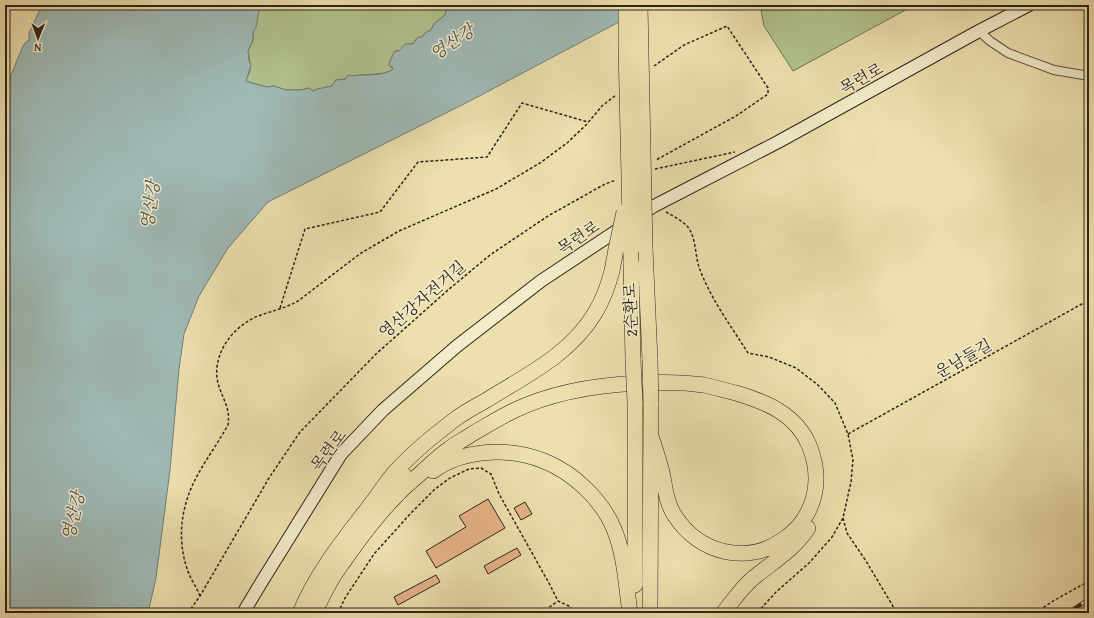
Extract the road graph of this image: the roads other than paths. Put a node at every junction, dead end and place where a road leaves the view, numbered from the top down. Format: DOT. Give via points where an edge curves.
graph roads {
  1 [pos="626,5"];
  2 [pos="640,5"];
  3 [pos="1029,5"];
  4 [pos="979,31"];
  5 [pos="1089,76"];
  6 [pos="629,190"];
  7 [pos="651,436"];
  8 [pos="397,495"];
  9 [pos="372,503"];
  10 [pos="243,613"];
  11 [pos="300,613"];
  12 [pos="314,613"];
  13 [pos="630,613"];
  14 [pos="635,613"];
  15 [pos="650,613"];
  16 [pos="723,613"];
  1 -- 6 [label="highway, 2순환로, bridge"];
  2 -- 7 [label="highway, 2순환로, bridge"];
  3 -- 4 [label="street, 목련로"];
  4 -- 5 [label="street" via="1008,53 1054,70"];
  4 -- 10 [label="street, 목련로" via="778,142 654,206 541,281 457,346 383,410 341,454"];
  6 -- 9 [label="highway, bridge" via="605,294 596,313 574,341 540,368 455,419 394,473"];
  6 -- 14 [label="highway, 2순환로, bridge" via="635,402"];
  7 -- 8 [label="highway" via="673,514 685,530 711,548 738,554 765,550 796,530 807,514 816,488 815,464 806,438 795,423 761,401 705,385 669,382 611,384 585,388 539,400 512,411 450,448"];
  7 -- 15 [label="highway, 2순환로"];
  8 -- 12 [label="highway" via="358,540 330,582"];
  8 -- 13 [label="highway" via="441,465 467,456 506,452 544,460 581,484 602,508 613,528 624,562"];
  9 -- 11 [label="highway" via="348,533 304,602"];
  9 -- 16 [label="highway" via="426,456 466,428 519,400 570,383 662,374 713,379 764,393 783,402 804,418 822,452 826,487 820,508 802,537 750,581"];
}
